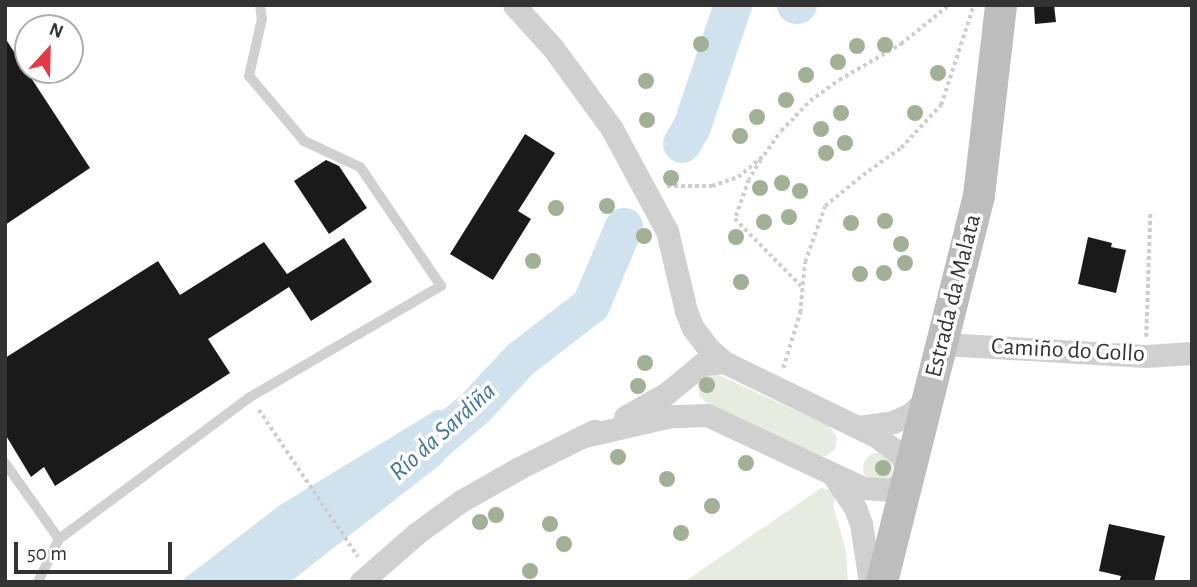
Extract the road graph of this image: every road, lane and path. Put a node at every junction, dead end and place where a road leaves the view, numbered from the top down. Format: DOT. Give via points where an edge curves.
graph roads {
  1 [pos="260,5"];
  2 [pos="514,5"];
  3 [pos="949,5"];
  4 [pos="974,5"];
  5 [pos="1000,5"];
  6 [pos="764,155"];
  7 [pos="649,195"];
  8 [pos="1150,214"];
  9 [pos="802,286"];
  10 [pos="944,344"];
  11 [pos="1192,353"];
  12 [pos="1146,356"];
  13 [pos="724,362"];
  14 [pos="775,386"];
  15 [pos="930,396"];
  16 [pos="250,397"];
  17 [pos="858,427"];
  18 [pos="581,437"];
  19 [pos="5,463"];
  20 [pos="910,474"];
  21 [pos="833,475"];
  22 [pos="59,539"];
  23 [pos="348,542"];
  24 [pos="38,582"];
  25 [pos="361,582"];
  26 [pos="870,582"];
  27 [pos="883,582"];
  1 -- 16 [label="lane" via="262,19 249,76 303,141 360,167 441,286"];
  2 -- 7 [label="street" via="586,92"];
  3 -- 6 [label="path" via="901,44 810,102"];
  4 -- 9 [label="path" via="941,105 901,148 825,206 805,262"];
  5 -- 10 [label="street, Estrada da Malata" via="979,196"];
  6 -- 7 [label="path" via="738,177 712,186 671,184"];
  6 -- 9 [label="path" via="735,219"];
  7 -- 13 [label="street" via="667,231 693,328"];
  8 -- 12 [label="path"];
  9 -- 14 [label="path" via="794,338"];
  10 -- 12 [label="street, Camiño do Gollo"];
  10 -- 15 [label="street, Estrada da Malata"];
  11 -- 12 [label="street, Camiño do Gollo"];
  13 -- 14 [label="street"];
  13 -- 18 [label="street" via="702,364 652,403"];
  14 -- 17 [label="street"];
  15 -- 17 [label="street" via="893,422"];
  15 -- 20 [label="street, Estrada da Malata"];
  16 -- 22 [label="lane"];
  16 -- 23 [label="path"];
  17 -- 20 [label="street" via="901,455"];
  18 -- 21 [label="street" via="671,416 707,415"];
  18 -- 25 [label="street" via="461,501"];
  19 -- 22 [label="lane"];
  20 -- 21 [label="street" via="885,491 863,488"];
  20 -- 27 [label="street, Estrada da Malata"];
  21 -- 26 [label="street" via="861,524"];
  22 -- 24 [label="lane"];
}
